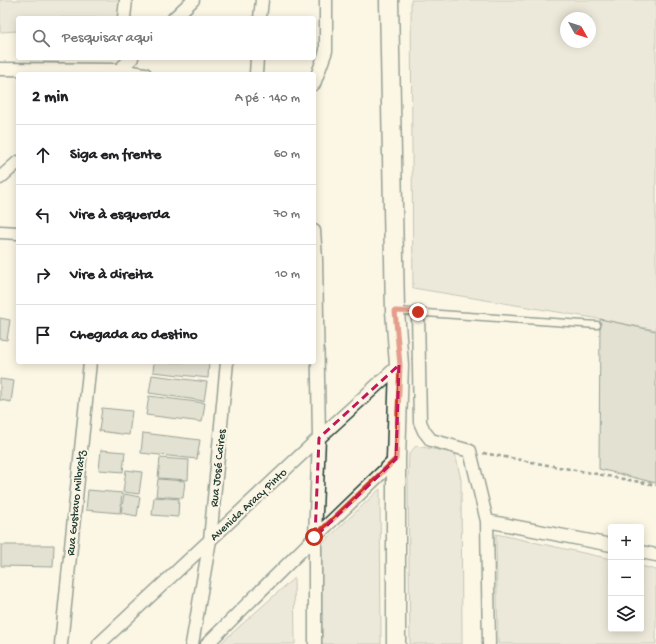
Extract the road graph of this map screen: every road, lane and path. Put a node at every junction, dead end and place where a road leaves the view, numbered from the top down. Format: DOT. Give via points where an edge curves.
graph roads {
  1 [pos="126,0"];
  2 [pos="194,0"];
  3 [pos="262,0"];
  4 [pos="326,0"];
  5 [pos="389,0"];
  6 [pos="124,16"];
  7 [pos="176,16"];
  8 [pos="260,16"];
  9 [pos="129,60"];
  10 [pos="257,60"];
  11 [pos="0,69"];
  12 [pos="118,69"];
  13 [pos="134,72"];
  14 [pos="256,72"];
  15 [pos="316,78"];
  16 [pos="16,164"];
  17 [pos="0,178"];
  18 [pos="0,232"];
  19 [pos="16,233"];
  20 [pos="316,259"];
  21 [pos="395,311"];
  22 [pos="418,312"];
  23 [pos="597,325"];
  24 [pos="90,364"];
  25 [pos="227,364"];
  26 [pos="400,365"];
  27 [pos="319,438"];
  28 [pos="470,451"];
  29 [pos="396,459"];
  30 [pos="656,485"];
  31 [pos="487,520"];
  32 [pos="314,537"];
  33 [pos="210,540"];
  34 [pos="608,545"];
  35 [pos="644,553"];
  36 [pos="656,555"];
  37 [pos="61,644"];
  38 [pos="99,644"];
  39 [pos="192,644"];
  40 [pos="207,644"];
  41 [pos="314,644"];
  42 [pos="396,644"];
  43 [pos="489,644"];
  1 -- 6 [label="street"];
  2 -- 7 [label="street"];
  3 -- 8 [label="street"];
  4 -- 15 [label="street" via="326,51"];
  5 -- 21 [label="main road"];
  9 -- 12 [label="street"];
  10 -- 14 [label="street"];
  11 -- 12 [label="street"];
  12 -- 13 [label="street"];
  16 -- 17 [label="street"];
  18 -- 19 [label="street"];
  20 -- 27 [label="street"];
  21 -- 22 [label="lane"];
  21 -- 26 [label="main road"];
  22 -- 23 [label="lane"];
  22 -- 28 [label="street" via="420,422 431,440"];
  24 -- 37 [label="street, Rua Gustavo Milbratz"];
  25 -- 33 [label="street, Rua José Caires"];
  26 -- 27 [label="street, Avenida Aracy Pinto"];
  26 -- 29 [label="main road"];
  27 -- 32 [label="street"];
  27 -- 33 [label="street, Avenida Aracy Pinto"];
  28 -- 30 [label="path"];
  28 -- 31 [label="street"];
  29 -- 32 [label="street"];
  29 -- 42 [label="main road"];
  31 -- 34 [label="street"];
  31 -- 43 [label="street"];
  32 -- 40 [label="street"];
  32 -- 41 [label="street"];
  33 -- 38 [label="street, Avenida Aracy Pinto"];
  33 -- 39 [label="street, Rua José Caires"];
  35 -- 36 [label="street"];
}
